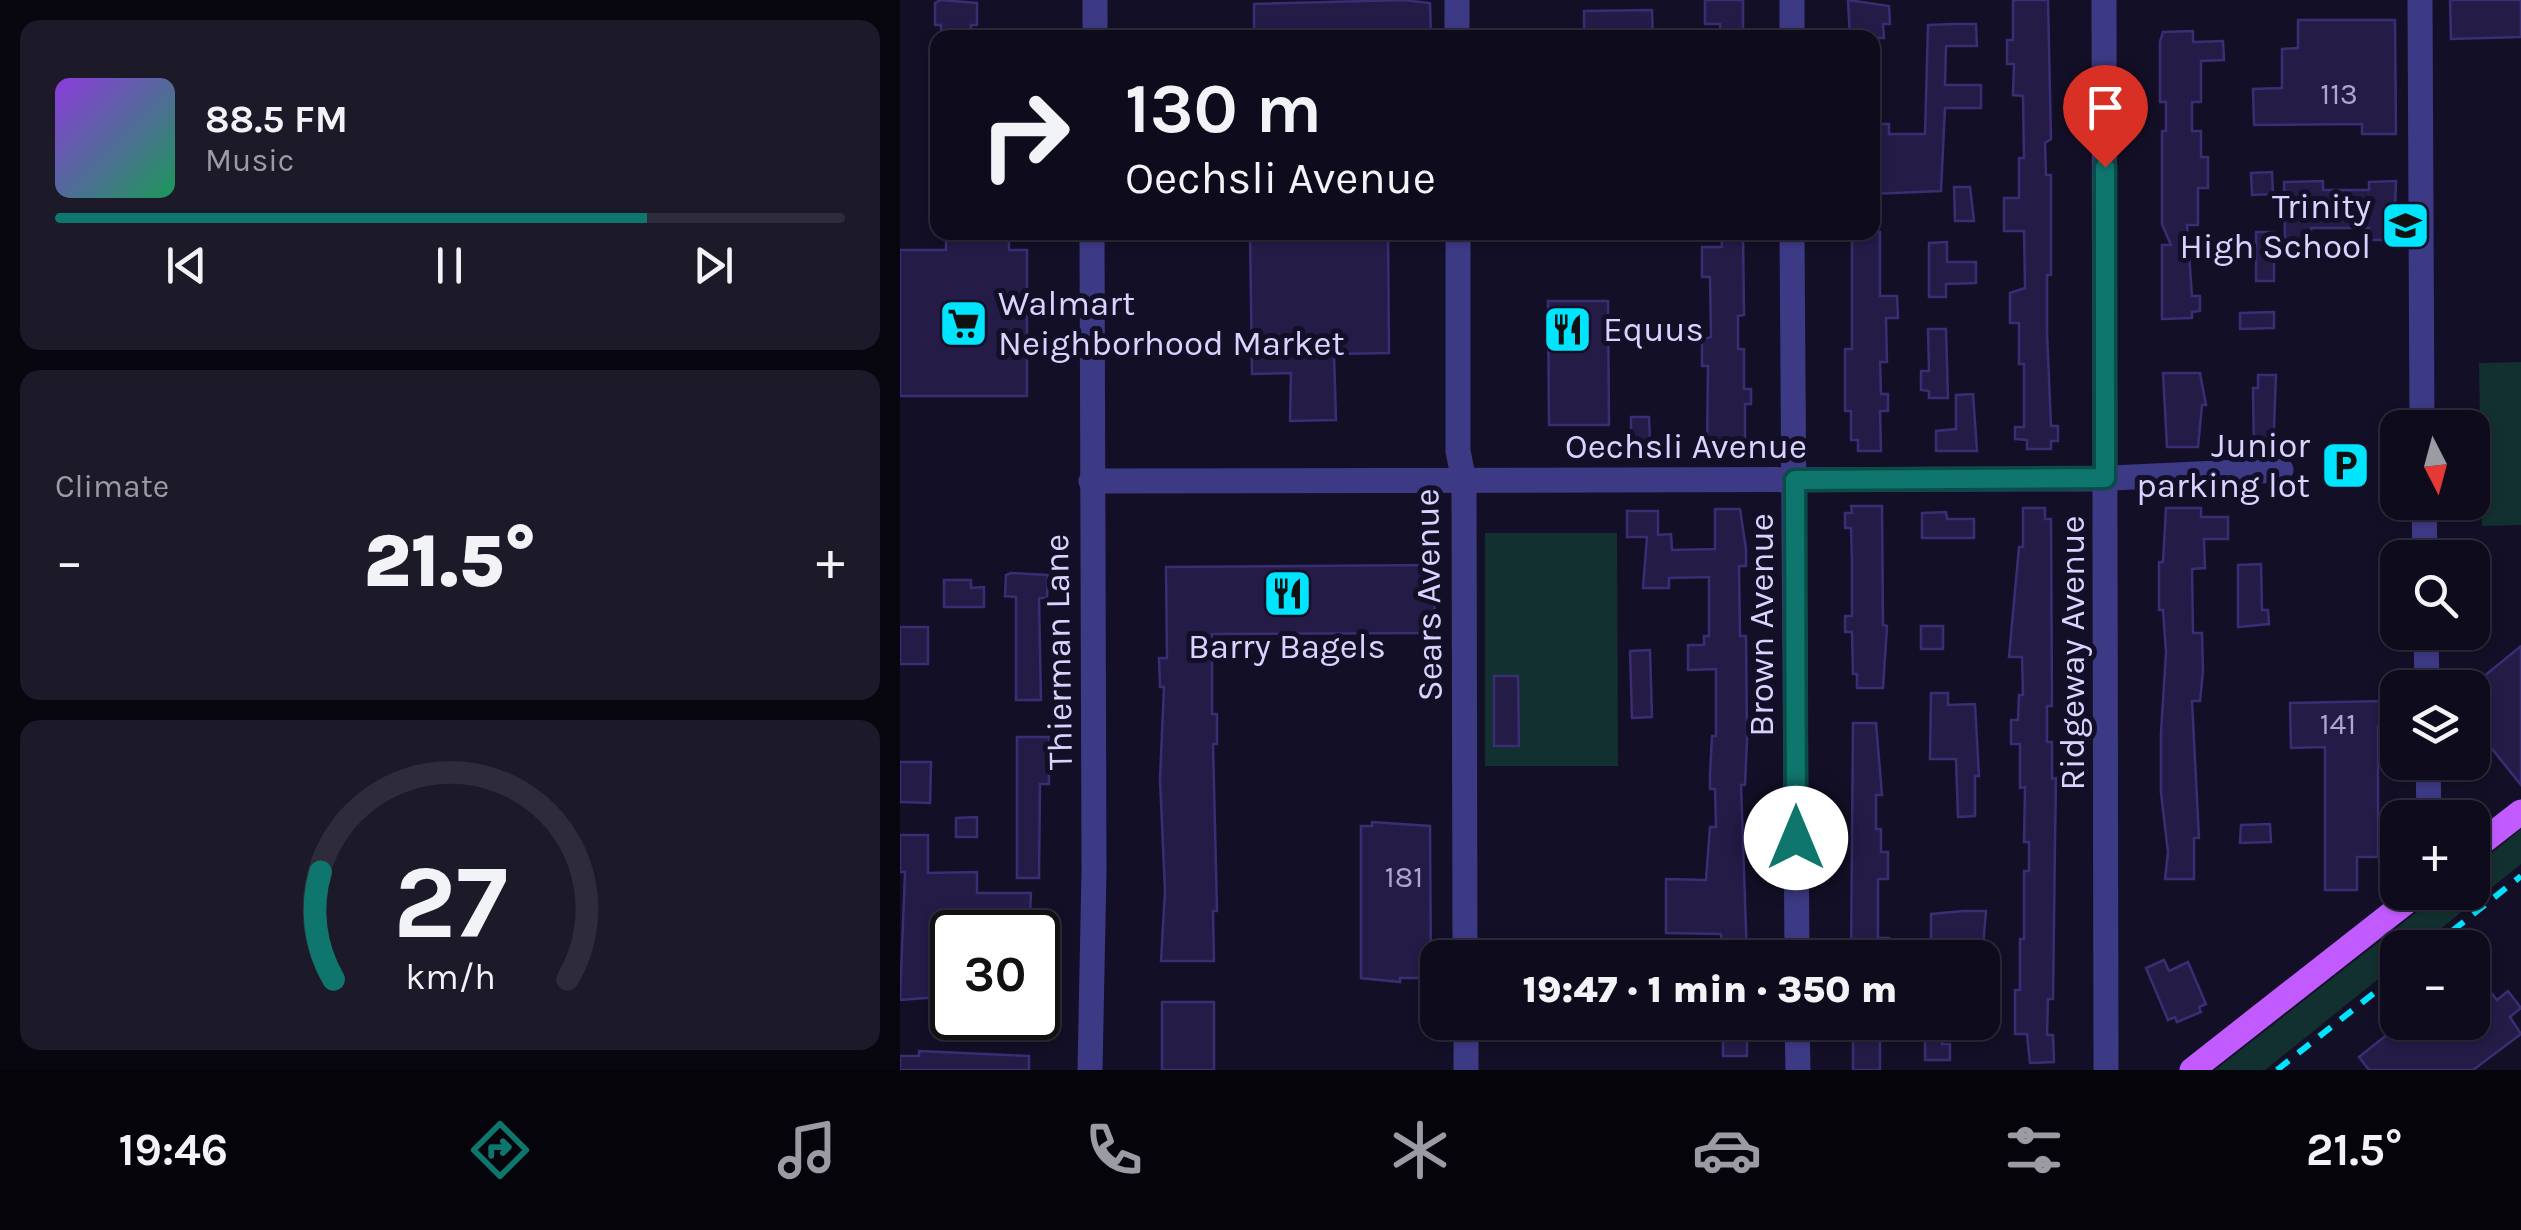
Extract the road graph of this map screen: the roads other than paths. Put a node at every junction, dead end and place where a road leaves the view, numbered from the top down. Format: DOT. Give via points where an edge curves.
graph roads {
  1 [pos="1095,0"];
  2 [pos="1457,0"];
  3 [pos="1792,0"];
  4 [pos="2104,0"];
  5 [pos="2420,0"];
  6 [pos="1095,30"];
  7 [pos="1457,30"];
  8 [pos="1792,30"];
  9 [pos="1092,240"];
  10 [pos="1458,240"];
  11 [pos="1792,240"];
  12 [pos="2422,410"];
  13 [pos="2280,470"];
  14 [pos="2105,478"];
  15 [pos="1464,480"];
  16 [pos="1795,480"];
  17 [pos="1091,481"];
  18 [pos="2521,812"];
  19 [pos="2490,836"];
  20 [pos="2396,910"];
  21 [pos="1465,940"];
  22 [pos="1797,940"];
  23 [pos="1466,1040"];
  24 [pos="1797,1040"];
  25 [pos="2108,1068"];
  26 [pos="1090,1070"];
  27 [pos="1466,1070"];
  28 [pos="1798,1070"];
  29 [pos="2192,1070"];
  1 -- 6 [label="street"];
  2 -- 7 [label="street"];
  3 -- 8 [label="street"];
  4 -- 14 [label="street, Ridgeway Avenue"];
  5 -- 12 [label="street"];
  9 -- 17 [label="street, Thierman Lane"];
  10 -- 15 [label="street, Sears Avenue" via="1458,450"];
  11 -- 16 [label="street, Brown Avenue"];
  13 -- 14 [label="street, Oechsli Avenue"];
  14 -- 16 [label="street, Oechsli Avenue"];
  14 -- 25 [label="street, Ridgeway Avenue"];
  15 -- 16 [label="street, Oechsli Avenue"];
  15 -- 17 [label="street, Oechsli Avenue"];
  15 -- 21 [label="street, Sears Avenue"];
  16 -- 22 [label="street, Brown Avenue"];
  17 -- 26 [label="street, Thierman Lane"];
  18 -- 19 [label="main road"];
  20 -- 29 [label="main road"];
  23 -- 27 [label="street"];
  24 -- 28 [label="street"];
}
